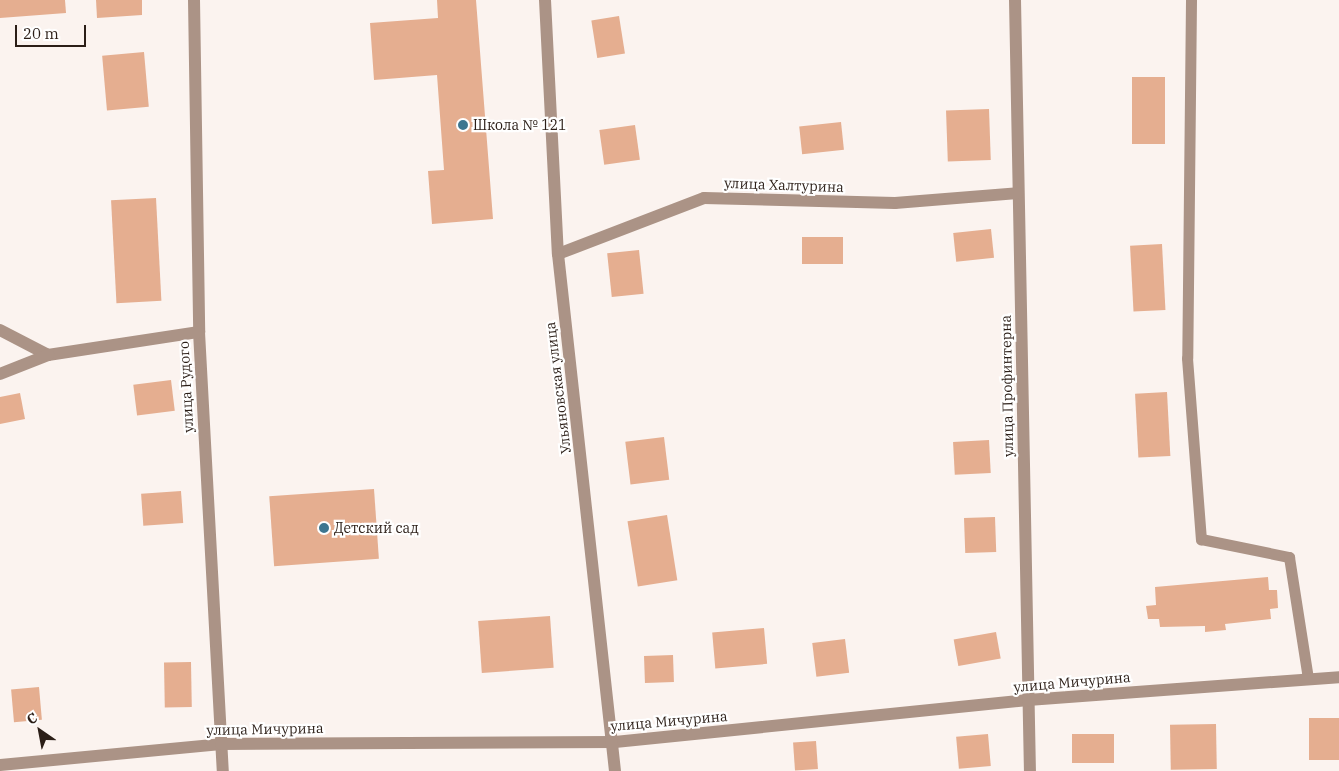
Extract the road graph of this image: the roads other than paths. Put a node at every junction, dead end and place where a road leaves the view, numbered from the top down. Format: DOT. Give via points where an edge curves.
graph roads {
  1 [pos="194,0"];
  2 [pos="545,0"];
  3 [pos="1015,0"];
  4 [pos="1191,0"];
  5 [pos="1018,193"];
  6 [pos="558,254"];
  7 [pos="0,330"];
  8 [pos="198,332"];
  9 [pos="48,355"];
  10 [pos="0,374"];
  11 [pos="1339,677"];
  12 [pos="1308,678"];
  13 [pos="1028,700"];
  14 [pos="614,742"];
  15 [pos="220,744"];
  16 [pos="0,765"];
  17 [pos="223,771"];
  18 [pos="615,771"];
  19 [pos="1030,771"];
  1 -- 8 [label="street, улица Рудого"];
  2 -- 6 [label="street, Ульяновская улица"];
  3 -- 5 [label="street, улица Профинтерна"];
  4 -- 12 [label="lane" via="1187,358 1201,539 1289,558"];
  5 -- 6 [label="street, улица Халтурина" via="895,203 704,198"];
  5 -- 13 [label="street, улица Профинтерна"];
  6 -- 14 [label="street, Ульяновская улица"];
  7 -- 9 [label="street"];
  8 -- 9 [label="street"];
  8 -- 15 [label="street, улица Рудого"];
  9 -- 10 [label="street"];
  11 -- 12 [label="street, улица Мичурина"];
  12 -- 13 [label="street, улица Мичурина"];
  13 -- 14 [label="street, улица Мичурина"];
  13 -- 19 [label="street, улица Профинтерна"];
  14 -- 15 [label="street, улица Мичурина"];
  14 -- 18 [label="street, Ульяновская улица"];
  15 -- 16 [label="street, улица Мичурина"];
  15 -- 17 [label="street, улица Рудого"];
}
